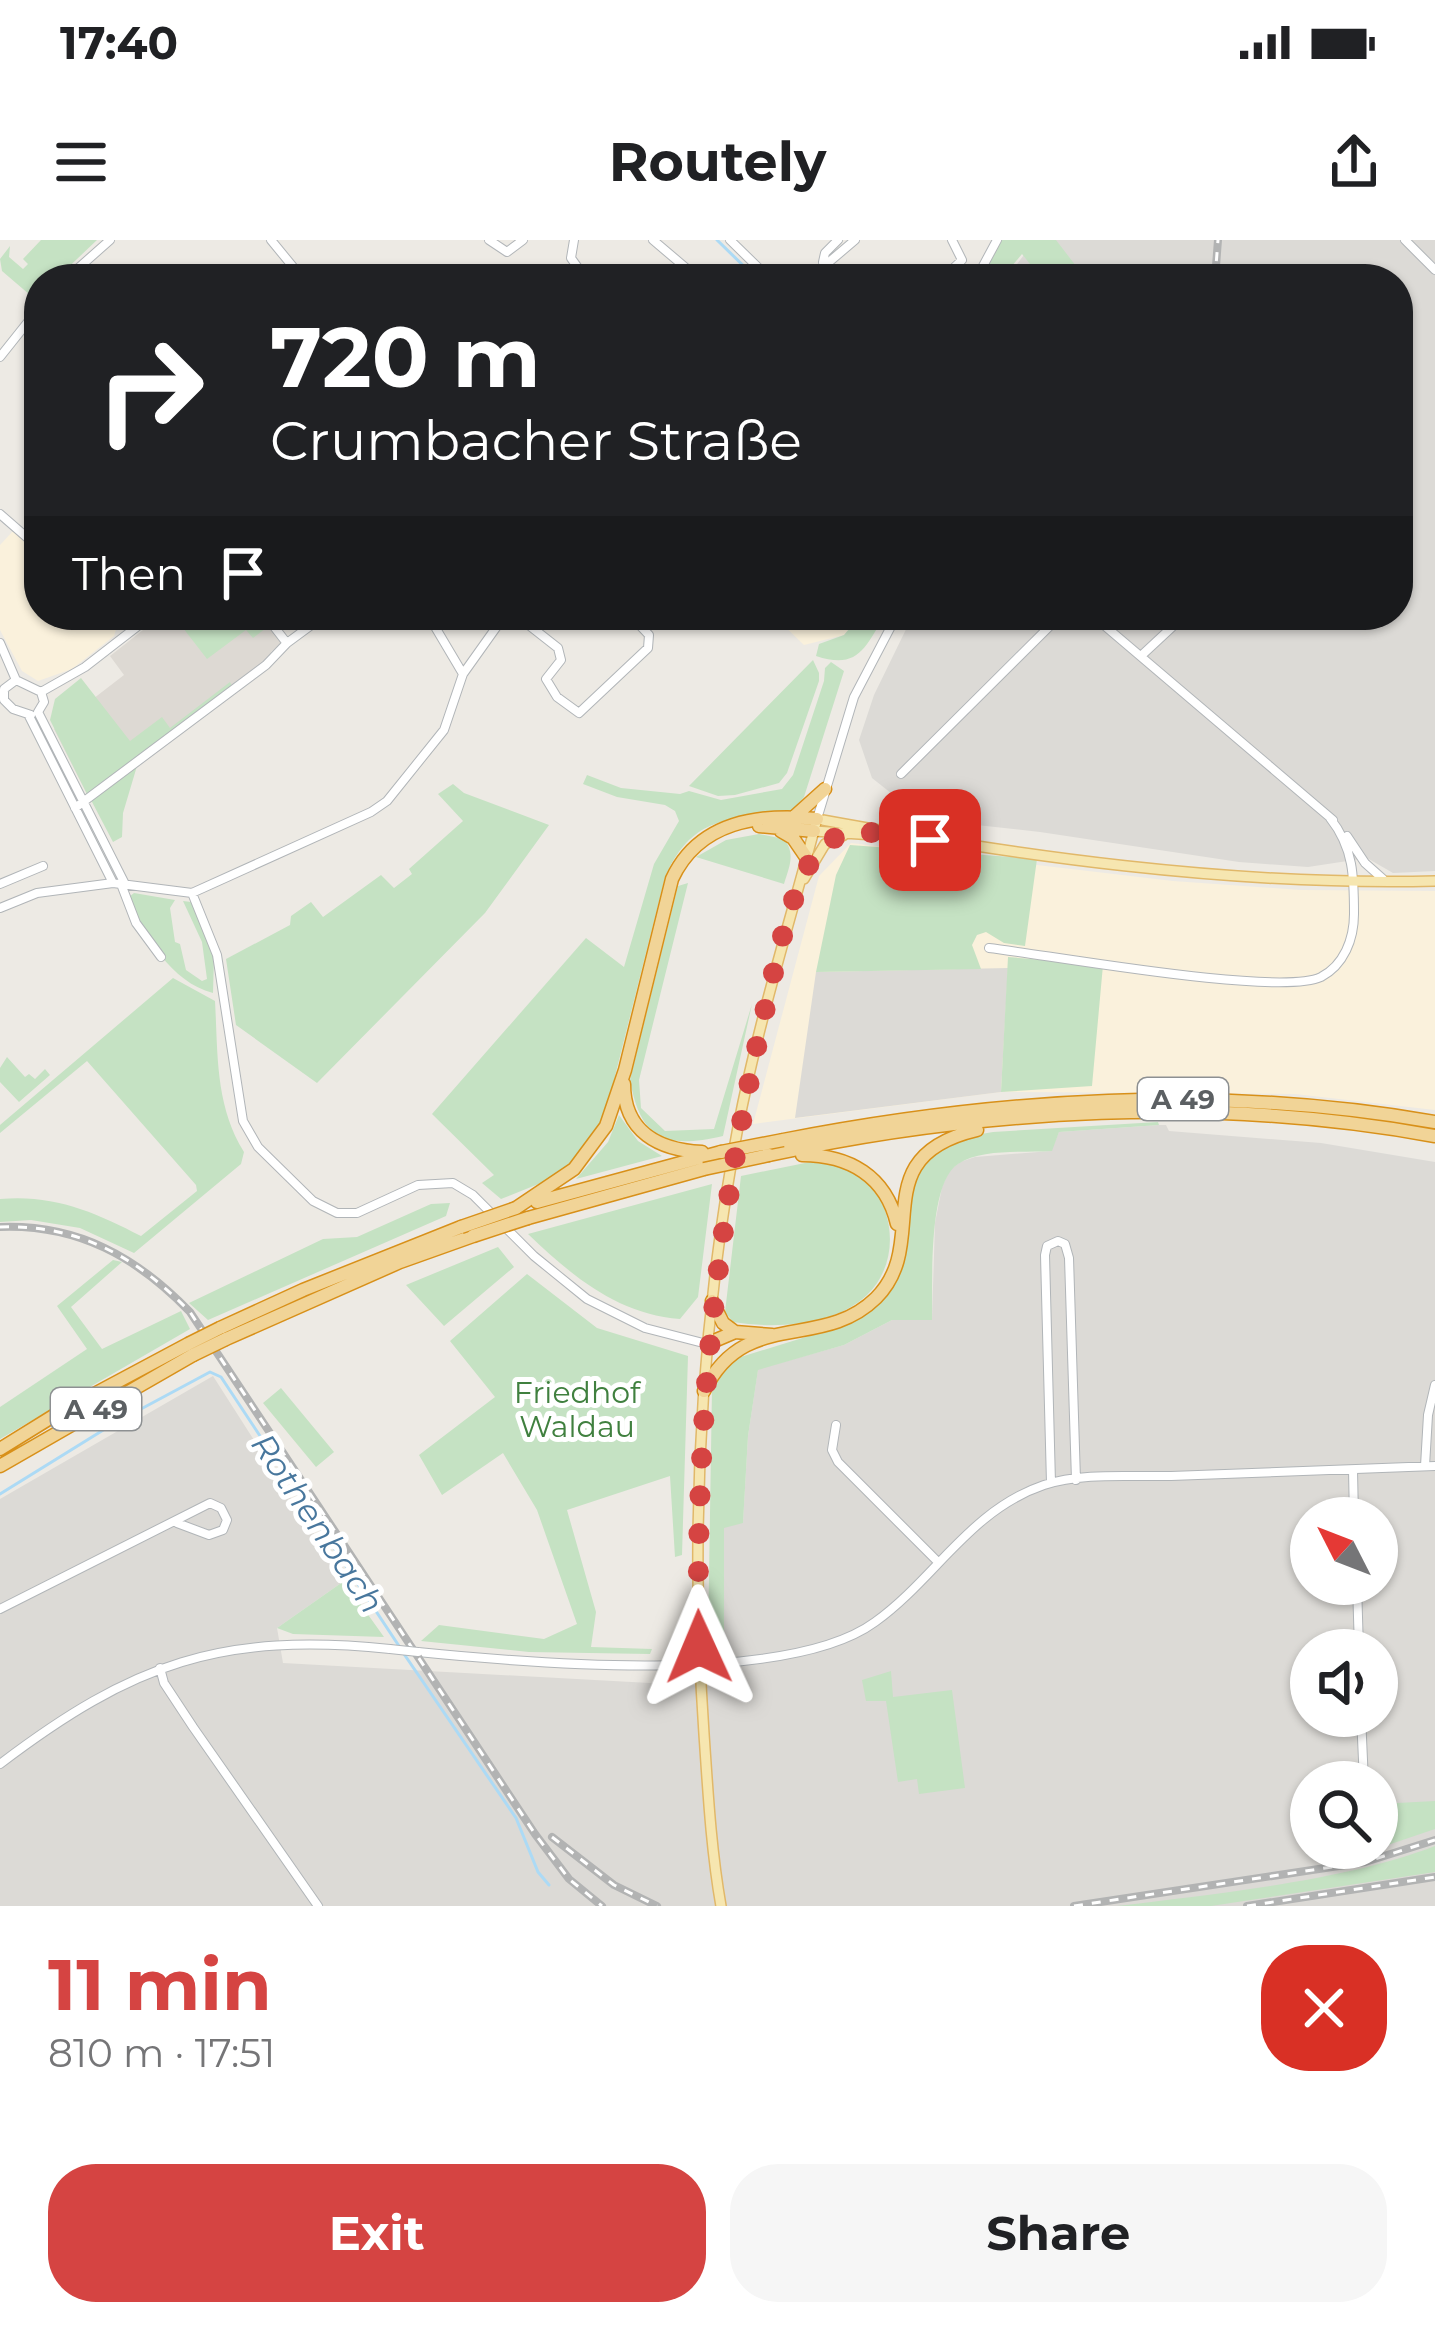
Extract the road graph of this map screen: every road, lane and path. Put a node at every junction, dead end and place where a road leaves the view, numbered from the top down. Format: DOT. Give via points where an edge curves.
graph roads {
  1 [pos="110,240"];
  2 [pos="271,240"];
  3 [pos="488,240"];
  4 [pos="524,240"];
  5 [pos="653,240"];
  6 [pos="855,240"];
  7 [pos="1406,240"];
  8 [pos="83,264"];
  9 [pos="291,264"];
  10 [pos="681,264"];
  11 [pos="823,264"];
  12 [pos="1435,270"];
  13 [pos="24,327"];
  14 [pos="0,357"];
  15 [pos="0,514"];
  16 [pos="24,535"];
  17 [pos="132,630"];
  18 [pos="276,630"];
  19 [pos="304,630"];
  20 [pos="437,630"];
  21 [pos="495,630"];
  22 [pos="540,630"];
  23 [pos="645,630"];
  24 [pos="889,630"];
  25 [pos="1046,630"];
  26 [pos="1111,630"];
  27 [pos="1169,630"];
  28 [pos="0,643"];
  29 [pos="286,643"];
  30 [pos="1142,655"];
  31 [pos="464,674"];
  32 [pos="16,680"];
  33 [pos="40,692"];
  34 [pos="2,700"];
  35 [pos="33,714"];
  36 [pos="901,774"];
  37 [pos="824,794"];
  38 [pos="79,806"];
  39 [pos="794,817"];
  40 [pos="1330,818"];
  41 [pos="746,824"];
  42 [pos="815,825"];
  43 [pos="774,828"];
  44 [pos="843,829"];
  45 [pos="1359,855"];
  46 [pos="806,857"];
  47 [pos="43,866"];
  48 [pos="1435,881"];
  49 [pos="1390,882"];
  50 [pos="120,884"];
  51 [pos="1354,884"];
  52 [pos="0,886"];
  53 [pos="192,893"];
  54 [pos="796,895"];
  55 [pos="12,902"];
  56 [pos="0,908"];
  57 [pos="989,948"];
  58 [pos="161,957"];
  59 [pos="625,1070"];
  60 [pos="1043,1116"];
  61 [pos="1435,1122"];
  62 [pos="1435,1136"];
  63 [pos="778,1151"];
  64 [pos="710,1157"];
  65 [pos="516,1208"];
  66 [pos="900,1243"];
  67 [pos="712,1301"];
  68 [pos="735,1332"];
  69 [pos="224,1333"];
  70 [pos="773,1335"];
  71 [pos="707,1344"];
  72 [pos="743,1346"];
  73 [pos="191,1349"];
  74 [pos="1435,1385"];
  75 [pos="704,1391"];
  76 [pos="836,1425"];
  77 [pos="0,1449"];
  78 [pos="0,1466"];
  79 [pos="1430,1466"];
  80 [pos="1353,1470"];
  81 [pos="1076,1480"];
  82 [pos="1051,1483"];
  83 [pos="1354,1497"];
  84 [pos="177,1523"];
  85 [pos="938,1562"];
  86 [pos="0,1609"];
  87 [pos="700,1662"];
  88 [pos="160,1668"];
  89 [pos="0,1764"];
  90 [pos="318,1906"];
  91 [pos="722,1906"];
  1 -- 8 [label="street"];
  2 -- 9 [label="street"];
  3 -- 4 [label="street" via="507,252"];
  5 -- 10 [label="street"];
  6 -- 11 [label="street"];
  7 -- 12 [label="street"];
  13 -- 14 [label="street"];
  15 -- 16 [label="street"];
  17 -- 33 [label="street"];
  18 -- 29 [label="street"];
  19 -- 29 [label="street"];
  20 -- 31 [label="street"];
  21 -- 31 [label="street"];
  22 -- 23 [label="street" via="561,660 548,687 579,713 648,648"];
  24 -- 37 [label="street" via="854,697"];
  25 -- 36 [label="street"];
  26 -- 30 [label="street"];
  27 -- 30 [label="street"];
  28 -- 32 [label="street"];
  29 -- 38 [label="street"];
  30 -- 40 [label="street"];
  31 -- 53 [label="street" via="444,730 387,801"];
  32 -- 33 [label="street"];
  32 -- 34 [label="street"];
  33 -- 35 [label="street" via="44,702"];
  34 -- 35 [label="street"];
  35 -- 38 [label="street"];
  37 -- 39 [label="highway"];
  37 -- 42 [label="street"];
  37 -- 44 [label="street"];
  38 -- 50 [label="street"];
  39 -- 41 [label="highway"];
  39 -- 42 [label="highway"];
  40 -- 45 [label="street"];
  40 -- 51 [label="street" via="1346,841"];
  41 -- 43 [label="highway"];
  41 -- 59 [label="highway" via="707,835 680,861"];
  42 -- 43 [label="highway"];
  42 -- 44 [label="main road"];
  42 -- 46 [label="main road"];
  43 -- 46 [label="highway"];
  44 -- 51 [label="main road"];
  44 -- 54 [label="main road"];
  45 -- 49 [label="street"];
  45 -- 51 [label="street"];
  46 -- 54 [label="main road"];
  47 -- 52 [label="street"];
  48 -- 49 [label="main road"];
  49 -- 51 [label="main road"];
  50 -- 53 [label="street"];
  50 -- 55 [label="street"];
  50 -- 58 [label="street"];
  51 -- 57 [label="street" via="1349,944 1326,974 1307,981 1267,983"];
  52 -- 55 [label="street"];
  53 -- 71 [label="street" via="218,955 247,1130 313,1201 357,1213 418,1185 454,1183 587,1299 645,1328"];
  54 -- 67 [label="main road" via="738,1126"];
  55 -- 56 [label="street"];
  59 -- 64 [label="highway" via="625,1100 642,1133"];
  59 -- 65 [label="highway" via="591,1152"];
  60 -- 62 [label="highway, A 49" via="1241,1115"];
  60 -- 63 [label="highway, A 49"];
  60 -- 66 [label="highway" via="952,1136 931,1149 910,1178"];
  61 -- 63 [label="highway, A 49" via="1277,1102 1084,1100 929,1114"];
  63 -- 64 [label="highway, A 49, bridge"];
  63 -- 64 [label="highway, A 49, bridge"];
  63 -- 66 [label="highway" via="831,1156 862,1170 887,1196"];
  64 -- 65 [label="highway, A 49"];
  64 -- 69 [label="highway, A 49, bridge" via="400,1262"];
  65 -- 69 [label="highway, A 49, bridge" via="303,1289"];
  66 -- 70 [label="highway" via="893,1273 861,1310"];
  67 -- 68 [label="highway"];
  67 -- 71 [label="main road"];
  68 -- 70 [label="highway"];
  68 -- 71 [label="highway"];
  69 -- 73 [label="highway, A 49, bridge"];
  70 -- 72 [label="highway"];
  71 -- 72 [label="highway"];
  71 -- 75 [label="main road"];
  72 -- 75 [label="highway"];
  73 -- 77 [label="highway, A 49"];
  73 -- 78 [label="highway, A 49"];
  74 -- 79 [label="street" via="1427,1415"];
  75 -- 87 [label="main road"];
  76 -- 85 [label="street" via="838,1462"];
  79 -- 80 [label="street"];
  80 -- 81 [label="street"];
  80 -- 83 [label="street"];
  81 -- 82 [label="street"];
  81 -- 82 [label="street" via="1068,1251 1052,1242 1045,1256"];
  82 -- 85 [label="street" via="994,1510"];
  84 -- 84 [label="street" via="209,1535 227,1520 210,1503"];
  84 -- 86 [label="street"];
  85 -- 87 [label="street" via="874,1623 828,1648"];
  87 -- 88 [label="street, bridge" via="548,1662 298,1645"];
  87 -- 91 [label="main road"];
  88 -- 89 [label="street" via="74,1710"];
  88 -- 90 [label="street"];
}
